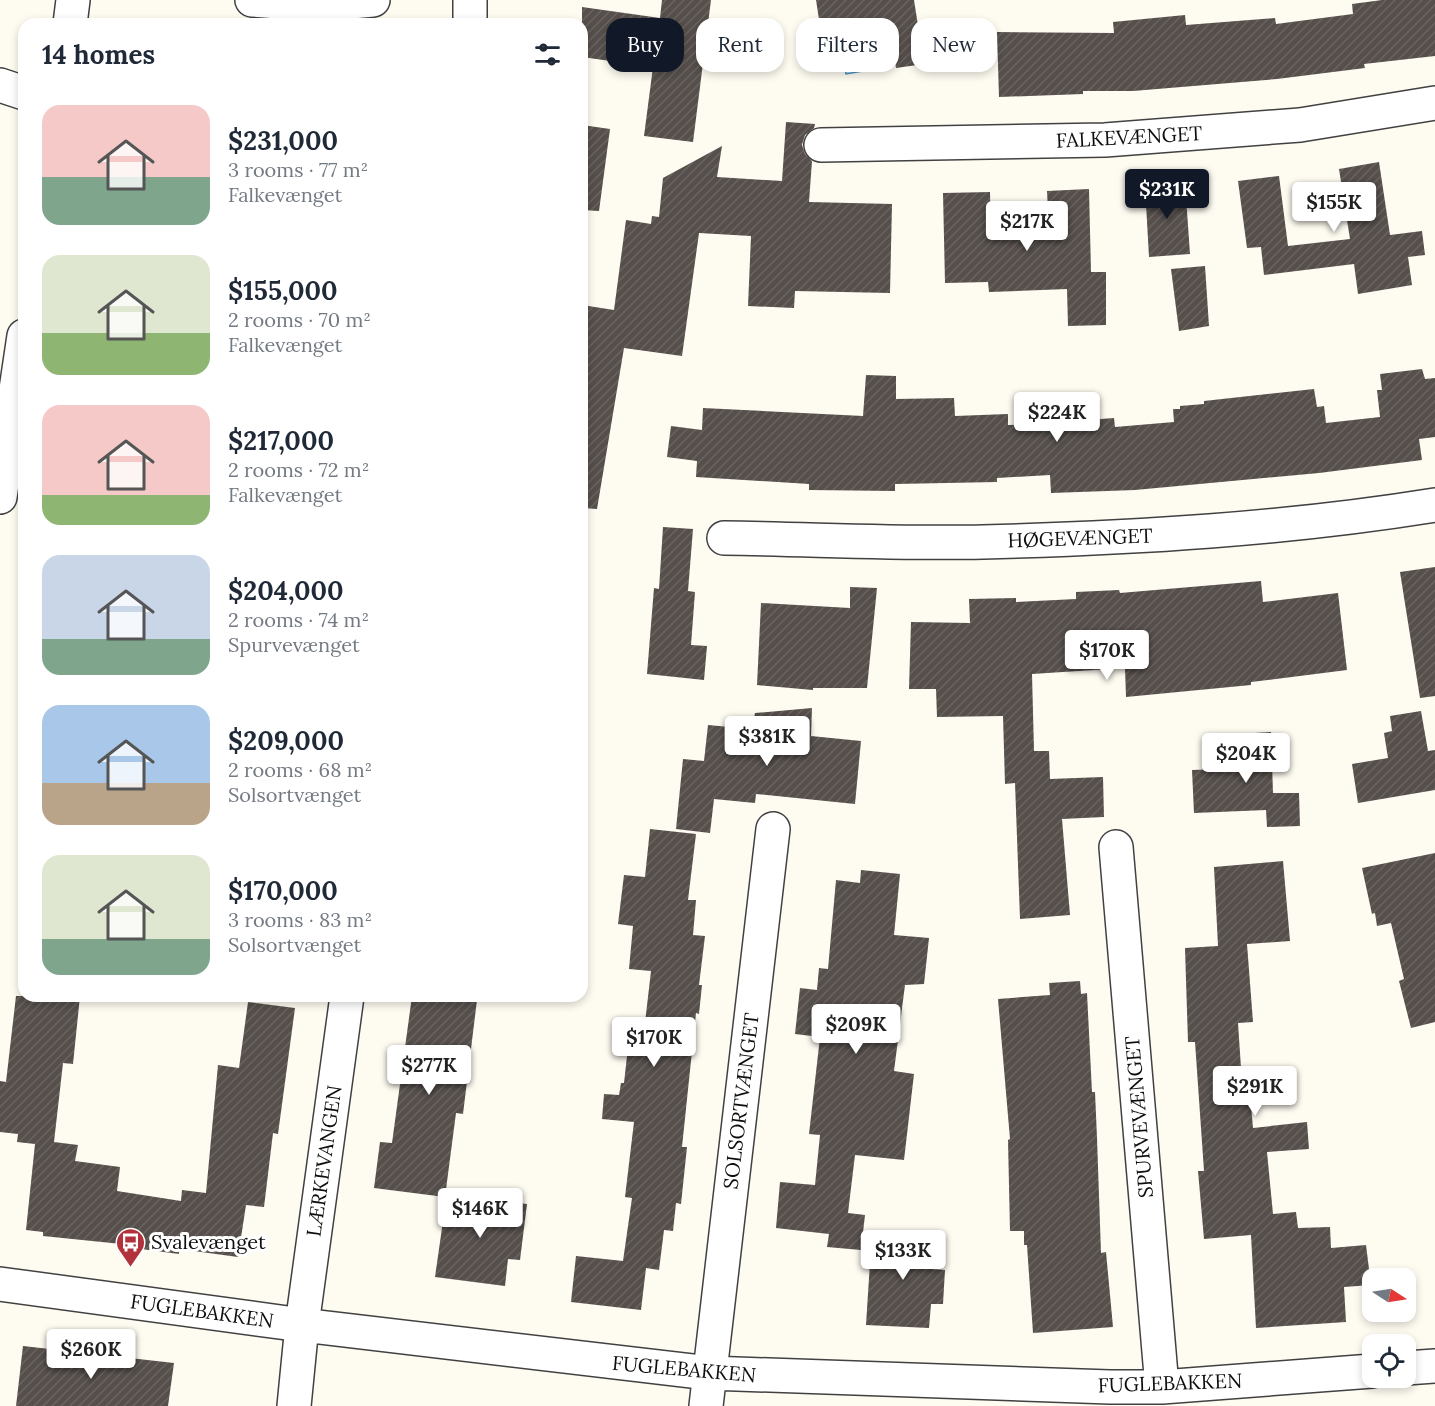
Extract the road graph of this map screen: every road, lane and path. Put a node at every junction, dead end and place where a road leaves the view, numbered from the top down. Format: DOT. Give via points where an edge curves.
graph roads {
  1 [pos="74,0"];
  2 [pos="252,0"];
  3 [pos="373,0"];
  4 [pos="470,0"];
  5 [pos="71,18"];
  6 [pos="470,18"];
  7 [pos="0,85"];
  8 [pos="18,91"];
  9 [pos="1435,103"];
  10 [pos="820,145"];
  11 [pos="18,376"];
  12 [pos="0,497"];
  13 [pos="1435,505"];
  14 [pos="724,538"];
  15 [pos="773,830"];
  16 [pos="1116,847"];
  17 [pos="346,1002"];
  18 [pos="0,1284"];
  19 [pos="302,1325"];
  20 [pos="1435,1366"];
  21 [pos="1416,1367"];
  22 [pos="1362,1372"];
  23 [pos="709,1373"];
  24 [pos="1161,1387"];
  25 [pos="1109,1396"];
  26 [pos="294,1406"];
  27 [pos="706,1406"];
  1 -- 5 [label="street"];
  2 -- 3 [label="street" via="318,5"];
  4 -- 6 [label="street"];
  7 -- 8 [label="street"];
  9 -- 10 [label="street, FALKEVÆNGET" via="1300,125 1105,141"];
  11 -- 12 [label="street"];
  13 -- 14 [label="street, HØGEVÆNGET" via="1197,533 981,542"];
  15 -- 23 [label="street, SOLSORTVÆNGET"];
  16 -- 24 [label="street, SPURVEVÆNGET"];
  17 -- 19 [label="street, LÆRKEVANGEN"];
  18 -- 19 [label="street, FUGLEBAKKEN"];
  19 -- 23 [label="street, FUGLEBAKKEN"];
  19 -- 26 [label="street"];
  20 -- 21 [label="street"];
  22 -- 24 [label="street, FUGLEBAKKEN"];
  23 -- 25 [label="street, FUGLEBAKKEN"];
  23 -- 27 [label="street, SOLSORTVÆNGET"];
  24 -- 25 [label="street, FUGLEBAKKEN"];
}
